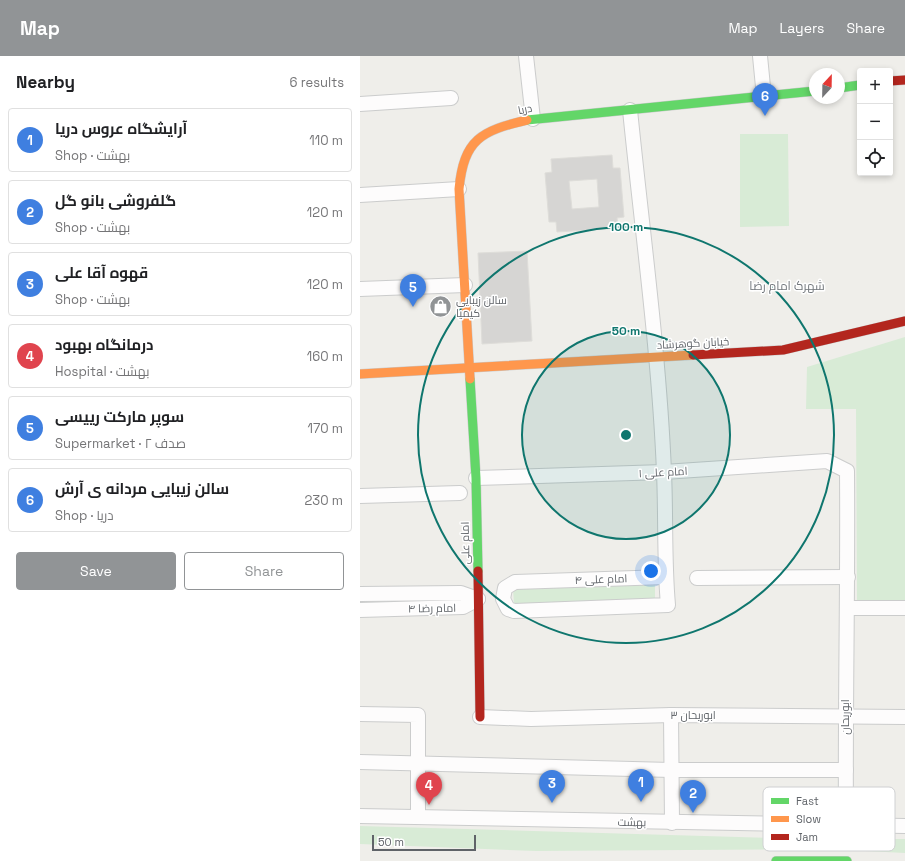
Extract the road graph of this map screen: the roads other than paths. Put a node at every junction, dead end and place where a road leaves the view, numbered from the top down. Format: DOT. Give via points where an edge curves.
graph roads {
  1 [pos="526,56"];
  2 [pos="760,56"];
  3 [pos="905,80"];
  4 [pos="893,81"];
  5 [pos="857,85"];
  6 [pos="845,87"];
  7 [pos="809,91"];
  8 [pos="764,97"];
  9 [pos="451,98"];
  10 [pos="360,104"];
  11 [pos="630,110"];
  12 [pos="533,119"];
  13 [pos="459,189"];
  14 [pos="360,195"];
  15 [pos="465,284"];
  16 [pos="360,289"];
  17 [pos="905,321"];
  18 [pos="655,358"];
  19 [pos="469,369"];
  20 [pos="360,374"];
  21 [pos="847,471"];
  22 [pos="664,472"];
  23 [pos="476,478"];
  24 [pos="460,493"];
  25 [pos="360,496"];
  26 [pos="665,577"];
  27 [pos="848,577"];
  28 [pos="697,578"];
  29 [pos="360,594"];
  30 [pos="478,599"];
  31 [pos="848,608"];
  32 [pos="905,608"];
  33 [pos="360,610"];
  34 [pos="360,714"];
  35 [pos="671,714"];
  36 [pos="845,716"];
  37 [pos="480,717"];
  38 [pos="905,717"];
  39 [pos="360,762"];
  40 [pos="417,765"];
  41 [pos="671,770"];
  42 [pos="846,770"];
  43 [pos="846,787"];
  44 [pos="360,816"];
  45 [pos="418,817"];
  46 [pos="672,823"];
  47 [pos="763,825"];
  48 [pos="776,861"];
  49 [pos="847,861"];
  1 -- 12 [label="street"];
  2 -- 8 [label="street"];
  3 -- 4 [label="street"];
  5 -- 6 [label="street"];
  7 -- 8 [label="street, دریا"];
  8 -- 11 [label="street, دریا"];
  9 -- 10 [label="street"];
  11 -- 12 [label="street, دریا"];
  11 -- 18 [label="street"];
  12 -- 13 [label="street, دریا" via="494,128 475,142 463,163"];
  13 -- 14 [label="street"];
  13 -- 15 [label="street, دریا"];
  15 -- 16 [label="street"];
  15 -- 19 [label="street, دریا"];
  17 -- 18 [label="street, خیابان گوهرشاد" via="782,350"];
  18 -- 19 [label="street, خیابان گوهرشاد"];
  18 -- 22 [label="street"];
  19 -- 20 [label="street, خیابان گوهرشاد"];
  19 -- 23 [label="street, امام علی"];
  21 -- 22 [label="street, امام علی ۱" via="827,460"];
  21 -- 27 [label="street, ابوریحان"];
  22 -- 23 [label="street, امام علی ۱"];
  22 -- 26 [label="street"];
  23 -- 30 [label="street, امام علی"];
  24 -- 25 [label="street"];
  26 -- 26 [label="street, امام علی ۴" via="515,582 505,588 503,599 508,609 514,611 668,605"];
  27 -- 28 [label="street"];
  27 -- 31 [label="street, ابوریحان"];
  29 -- 30 [label="street, امام رضا ۴" via="461,593"];
  30 -- 33 [label="street, امام رضا ۴" via="463,607"];
  30 -- 37 [label="street, امام علی"];
  31 -- 32 [label="street"];
  31 -- 36 [label="street, ابوریحان"];
  34 -- 40 [label="street" via="418,715"];
  35 -- 36 [label="street, ابوریحان ۳"];
  35 -- 37 [label="street, ابوریحان ۳" via="531,719"];
  35 -- 41 [label="street"];
  36 -- 38 [label="street, ابوریحان ۳"];
  36 -- 42 [label="street, ابوریحان"];
  39 -- 40 [label="street"];
  40 -- 41 [label="street"];
  40 -- 45 [label="street"];
  41 -- 42 [label="street"];
  41 -- 46 [label="street"];
  42 -- 43 [label="street, ابوریحان"];
  44 -- 45 [label="street, بهشت"];
  45 -- 46 [label="street, بهشت"];
  46 -- 47 [label="street, بهشت"];
  48 -- 49 [label="street"];
}
